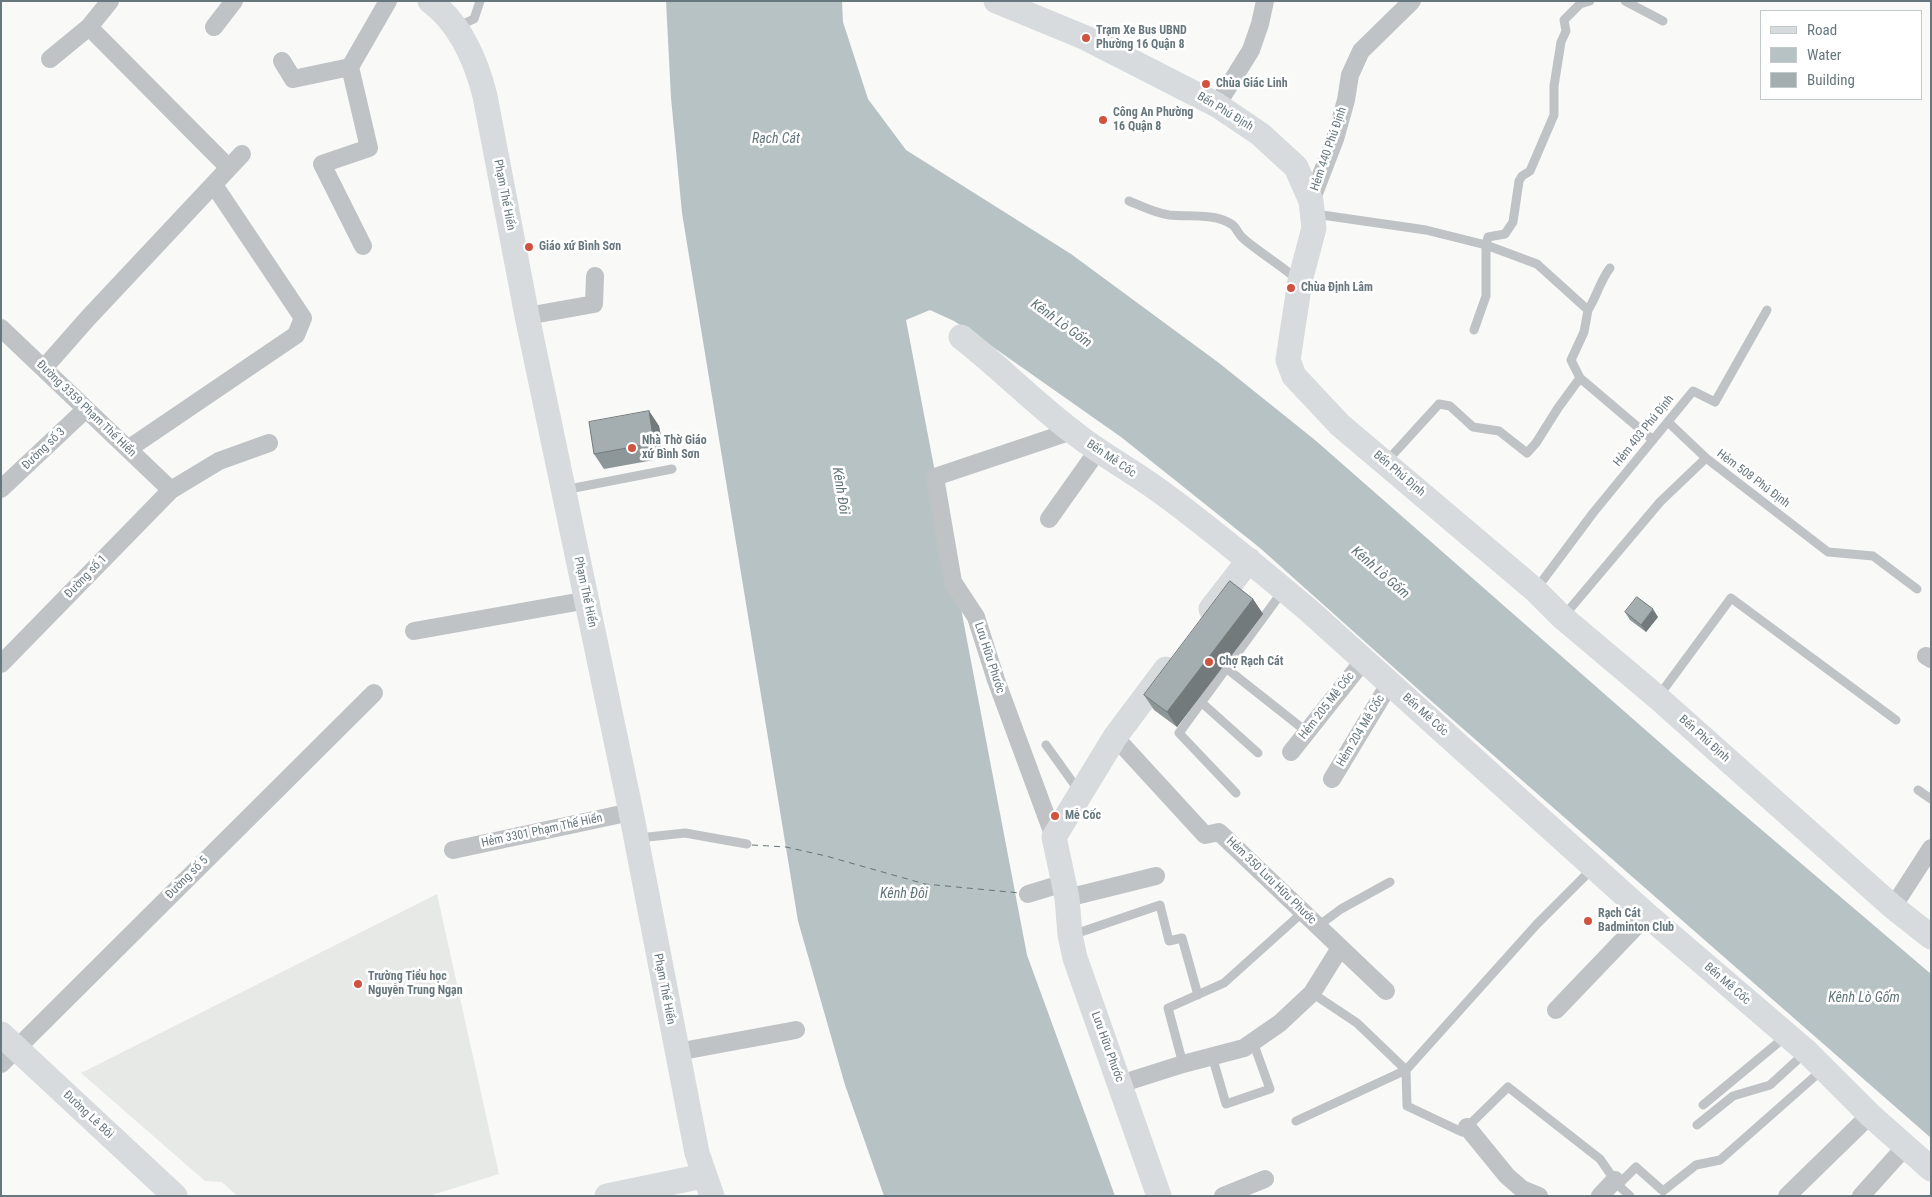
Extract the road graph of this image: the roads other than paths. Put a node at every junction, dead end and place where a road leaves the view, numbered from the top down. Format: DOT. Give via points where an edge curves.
graph roads {
  1 [pos="110,1"];
  2 [pos="234,1"];
  3 [pos="388,1"];
  4 [pos="430,1"];
  5 [pos="480,1"];
  6 [pos="996,1"];
  7 [pos="1265,1"];
  8 [pos="1412,1"];
  9 [pos="1590,1"];
  10 [pos="1625,1"];
  11 [pos="1663,21"];
  12 [pos="89,27"];
  13 [pos="214,27"];
  14 [pos="455,27"];
  15 [pos="50,60"];
  16 [pos="282,61"];
  17 [pos="350,66"];
  18 [pos="1217,105"];
  19 [pos="242,154"];
  20 [pos="229,168"];
  21 [pos="214,185"];
  22 [pos="1129,201"];
  23 [pos="1312,207"];
  24 [pos="1486,245"];
  25 [pos="363,246"];
  26 [pos="1610,268"];
  27 [pos="595,276"];
  28 [pos="1300,281"];
  29 [pos="1588,310"];
  30 [pos="1767,310"];
  31 [pos="527,316"];
  32 [pos="1,328"];
  33 [pos="1474,330"];
  34 [pos="961,337"];
  35 [pos="44,368"];
  36 [pos="1580,378"];
  37 [pos="86,408"];
  38 [pos="1668,422"];
  39 [pos="1072,431"];
  40 [pos="1654,440"];
  41 [pos="269,443"];
  42 [pos="128,449"];
  43 [pos="1098,450"];
  44 [pos="1706,458"];
  45 [pos="1385,463"];
  46 [pos="672,469"];
  47 [pos="1,489"];
  48 [pos="171,490"];
  49 [pos="564,490"];
  50 [pos="1049,519"];
  51 [pos="1249,560"];
  52 [pos="1284,589"];
  53 [pos="1917,589"];
  54 [pos="1535,590"];
  55 [pos="588,600"];
  56 [pos="1562,617"];
  57 [pos="1196,628"];
  58 [pos="414,631"];
  59 [pos="1179,652"];
  60 [pos="1364,660"];
  61 [pos="1,664"];
  62 [pos="1226,668"];
  63 [pos="1390,683"];
  64 [pos="374,694"];
  65 [pos="1657,697"];
  66 [pos="1202,702"];
  67 [pos="1896,720"];
  68 [pos="1307,732"];
  69 [pos="1115,737"];
  70 [pos="1046,745"];
  71 [pos="1291,752"];
  72 [pos="1258,753"];
  73 [pos="1332,779"];
  74 [pos="1918,790"];
  75 [pos="1081,793"];
  76 [pos="1236,793"];
  77 [pos="1931,799"];
  78 [pos="631,812"];
  79 [pos="1054,837"];
  80 [pos="636,838"];
  81 [pos="747,844"];
  82 [pos="1931,848"];
  83 [pos="453,850"];
  84 [pos="1594,867"];
  85 [pos="1156,876"];
  86 [pos="1390,882"];
  87 [pos="1065,890"];
  88 [pos="1028,894"];
  89 [pos="1893,907"];
  90 [pos="1303,912"];
  91 [pos="1647,915"];
  92 [pos="1318,926"];
  93 [pos="1070,936"];
  94 [pos="1931,937"];
  95 [pos="1340,948"];
  96 [pos="1386,991"];
  97 [pos="1312,993"];
  98 [pos="1198,995"];
  99 [pos="1556,1010"];
  100 [pos="796,1030"];
  101 [pos="1787,1035"];
  102 [pos="1253,1042"];
  103 [pos="6,1048"];
  104 [pos="676,1052"];
  105 [pos="1212,1056"];
  106 [pos="1815,1060"];
  107 [pos="1183,1064"];
  108 [pos="1406,1070"];
  109 [pos="1120,1084"];
  110 [pos="1703,1105"];
  111 [pos="1870,1116"];
  112 [pos="1296,1121"];
  113 [pos="1697,1125"];
  114 [pos="1467,1127"];
  115 [pos="1916,1142"];
  116 [pos="1931,1169"];
  117 [pos="1265,1180"];
  118 [pos="1617,1183"];
  119 [pos="708,1186"];
  120 [pos="175,1196"];
  121 [pos="607,1196"];
  122 [pos="1159,1196"];
  123 [pos="1222,1196"];
  124 [pos="1539,1196"];
  125 [pos="1600,1196"];
  126 [pos="1630,1196"];
  127 [pos="1787,1196"];
  128 [pos="1861,1196"];
  1 -- 12 [label="street"];
  2 -- 13 [label="street"];
  3 -- 17 [label="street"];
  4 -- 14 [label="street, Phạm Thế Hiển"];
  5 -- 14 [label="lane" via="474,19"];
  6 -- 18 [label="street, Bến Phú Định" via="1086,38"];
  7 -- 18 [label="street" via="1251,50"];
  8 -- 23 [label="street, Hẻm 440 Phú Định" via="1361,51 1350,75 1346,100"];
  9 -- 24 [label="lane" via="1580,4 1564,20 1566,31 1561,42 1554,86 1554,115 1530,171 1519,181 1513,222 1505,234 1488,237"];
  10 -- 11 [label="lane"];
  12 -- 15 [label="street"];
  12 -- 20 [label="street"];
  14 -- 31 [label="street, Phạm Thế Hiển" via="469,48 485,96"];
  16 -- 17 [label="street" via="293,79"];
  17 -- 25 [label="street" via="369,148 322,164"];
  18 -- 23 [label="street, Bến Phú Định" via="1260,134 1296,167"];
  19 -- 20 [label="street"];
  20 -- 21 [label="street"];
  21 -- 35 [label="street"];
  21 -- 42 [label="street" via="303,318 296,336"];
  22 -- 28 [label="lane" via="1167,214 1221,219 1232,224 1243,239"];
  23 -- 24 [label="lane"];
  23 -- 28 [label="street, Bến Phú Định" via="1314,228"];
  24 -- 29 [label="lane" via="1537,264"];
  24 -- 33 [label="lane" via="1486,296"];
  26 -- 29 [label="lane"];
  27 -- 31 [label="street" via="594,304"];
  28 -- 45 [label="street, Bến Phú Định" via="1288,360 1294,376 1340,425"];
  29 -- 36 [label="lane" via="1584,332 1571,360"];
  30 -- 38 [label="lane, Hẻm 403 Phú Định" via="1715,402 1693,391"];
  31 -- 49 [label="street, Phạm Thế Hiển"];
  32 -- 35 [label="street, Đường 3359 Phạm Thế Hiển"];
  34 -- 39 [label="street, Bến Mễ Cốc"];
  35 -- 37 [label="street, Đường 3359 Phạm Thế Hiển"];
  36 -- 40 [label="lane"];
  36 -- 45 [label="lane" via="1527,453 1499,431 1473,428 1450,406 1439,404"];
  37 -- 42 [label="street, Đường 3359 Phạm Thế Hiển"];
  37 -- 47 [label="street, Đường số 3"];
  38 -- 40 [label="lane, Hẻm 403 Phú Định"];
  38 -- 44 [label="lane"];
  39 -- 43 [label="street, Bến Mễ Cốc"];
  39 -- 79 [label="street, Lưu Hữu Phước" via="936,477 953,582 976,617"];
  40 -- 54 [label="lane, Hẻm 403 Phú Định"];
  41 -- 48 [label="street, Đường số 1" via="220,461"];
  42 -- 48 [label="street, Đường 3359 Phạm Thế Hiển"];
  43 -- 50 [label="street"];
  43 -- 51 [label="street, Bến Mễ Cốc" via="1161,492"];
  44 -- 53 [label="lane, Hẻm 508 Phú Định" via="1828,552 1874,556"];
  44 -- 56 [label="lane, Hẻm 508 Phú Định" via="1660,502"];
  45 -- 54 [label="street, Bến Phú Định"];
  46 -- 49 [label="lane"];
  48 -- 61 [label="street, Đường số 1"];
  49 -- 55 [label="street, Phạm Thế Hiển"];
  51 -- 52 [label="street, Bến Mễ Cốc"];
  51 -- 57 [label="street"];
  52 -- 60 [label="street, Bến Mễ Cốc"];
  52 -- 62 [label="lane"];
  54 -- 56 [label="street, Bến Phú Định"];
  55 -- 58 [label="street"];
  55 -- 78 [label="street, Phạm Thế Hiển"];
  56 -- 65 [label="street, Bến Phú Định"];
  59 -- 69 [label="street"];
  60 -- 63 [label="street, Bến Mễ Cốc"];
  60 -- 68 [label="street, Hẻm 205 Mễ Cốc"];
  62 -- 66 [label="lane"];
  62 -- 68 [label="lane"];
  63 -- 73 [label="street, Hẻm 204 Mễ Cốc"];
  63 -- 84 [label="street, Bến Mễ Cốc"];
  64 -- 103 [label="street, Đường số 5"];
  65 -- 67 [label="lane" via="1731,598"];
  65 -- 89 [label="street, Bến Phú Định"];
  66 -- 72 [label="lane"];
  66 -- 76 [label="lane" via="1179,733"];
  68 -- 71 [label="street, Hẻm 205 Mễ Cốc"];
  69 -- 75 [label="street"];
  69 -- 90 [label="street, Hẻm 350 Lưu Hữu Phước" via="1205,835 1219,832"];
  70 -- 75 [label="lane"];
  74 -- 77 [label="lane"];
  75 -- 79 [label="street"];
  78 -- 80 [label="street, Phạm Thế Hiển"];
  78 -- 83 [label="street, Hẻm 3301 Phạm Thế Hiển"];
  79 -- 87 [label="street, Lưu Hữu Phước"];
  80 -- 81 [label="lane" via="685,833"];
  80 -- 104 [label="street, Phạm Thế Hiển"];
  82 -- 89 [label="street"];
  84 -- 91 [label="street, Bến Mễ Cốc"];
  84 -- 108 [label="lane" via="1537,924"];
  85 -- 87 [label="street"];
  86 -- 92 [label="lane"];
  87 -- 88 [label="street"];
  87 -- 93 [label="street, Lưu Hữu Phước"];
  89 -- 94 [label="street, Bến Phú Định"];
  90 -- 92 [label="street, Hẻm 350 Lưu Hữu Phước"];
  90 -- 98 [label="lane" via="1224,983"];
  91 -- 99 [label="street"];
  91 -- 101 [label="street, Bến Mễ Cốc"];
  92 -- 95 [label="street, Hẻm 350 Lưu Hữu Phước"];
  93 -- 98 [label="lane" via="1160,905 1169,940 1182,938"];
  93 -- 109 [label="street, Lưu Hữu Phước"];
  95 -- 96 [label="street, Hẻm 350 Lưu Hữu Phước"];
  95 -- 97 [label="street"];
  97 -- 102 [label="street" via="1280,1023"];
  97 -- 108 [label="lane" via="1357,1023"];
  98 -- 107 [label="lane" via="1168,1008"];
  100 -- 104 [label="street"];
  101 -- 106 [label="street, Bến Mễ Cốc"];
  101 -- 110 [label="lane"];
  102 -- 105 [label="street" via="1244,1048"];
  102 -- 105 [label="lane" via="1270,1089 1226,1104"];
  103 -- 120 [label="street, Đường Lê Bôi"];
  104 -- 119 [label="street, Phạm Thế Hiển" via="697,1153"];
  105 -- 107 [label="street"];
  106 -- 111 [label="street, Bến Mễ Cốc"];
  106 -- 113 [label="lane" via="1770,1085 1733,1096"];
  106 -- 118 [label="lane" via="1720,1160 1696,1165 1663,1191 1636,1166"];
  107 -- 109 [label="street"];
  108 -- 112 [label="lane"];
  108 -- 114 [label="lane" via="1407,1106 1462,1132"];
  109 -- 122 [label="street, Lưu Hữu Phước"];
  111 -- 115 [label="street" via="1881,1111 1889,1114"];
  111 -- 127 [label="street"];
  114 -- 118 [label="lane" via="1508,1087 1600,1159"];
  114 -- 124 [label="street" via="1512,1180 1522,1189"];
  115 -- 116 [label="street"];
  115 -- 128 [label="street"];
  117 -- 123 [label="street"];
  118 -- 125 [label="street"];
  118 -- 126 [label="lane"];
  119 -- 121 [label="street"];
}
